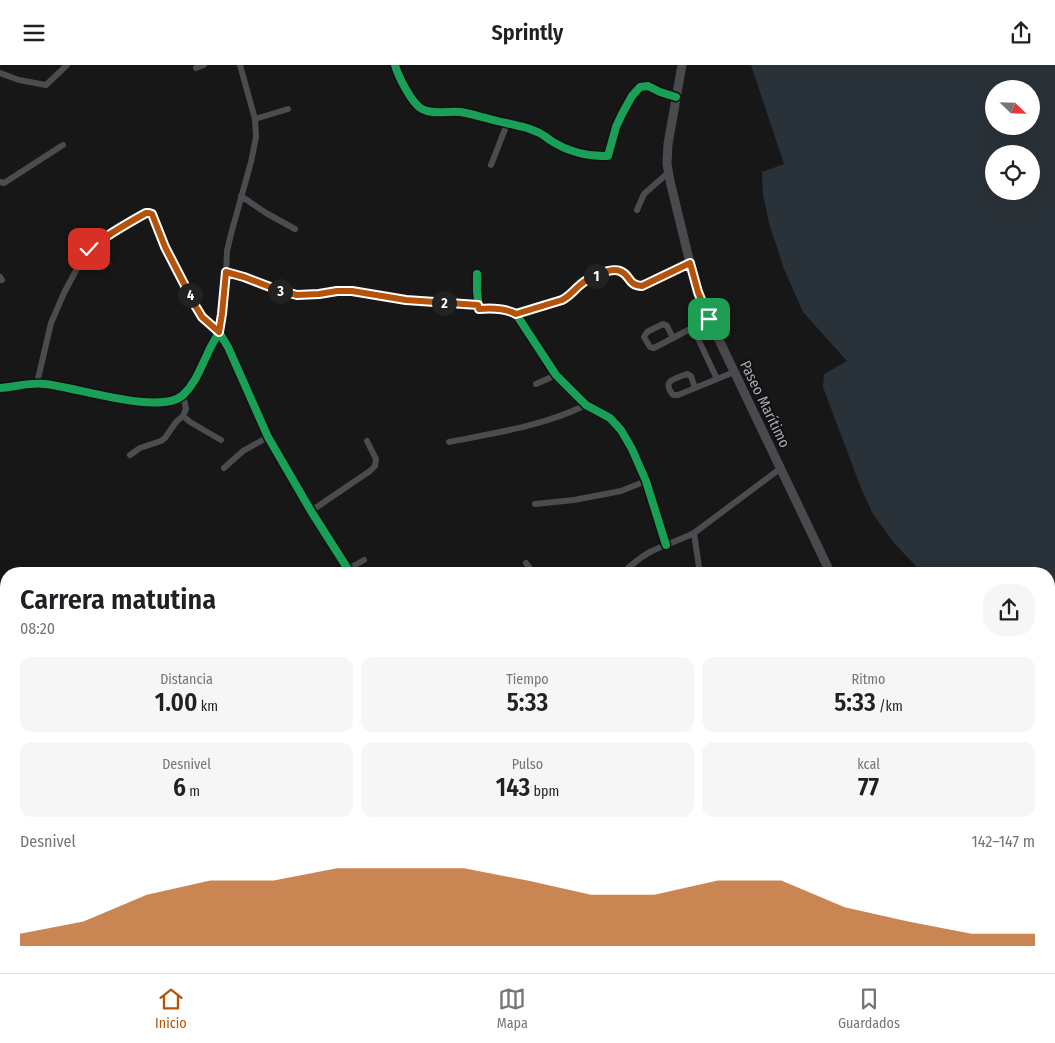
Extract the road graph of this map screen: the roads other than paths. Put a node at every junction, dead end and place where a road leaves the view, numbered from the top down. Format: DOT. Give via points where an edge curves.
graph roads {
  1 [pos="67,65"];
  2 [pos="204,65"];
  3 [pos="240,65"];
  4 [pos="394,65"];
  5 [pos="682,65"];
  6 [pos="196,68"];
  7 [pos="0,73"];
  8 [pos="676,97"];
  9 [pos="288,109"];
  10 [pos="255,119"];
  11 [pos="507,124"];
  12 [pos="64,145"];
  13 [pos="491,165"];
  14 [pos="669,172"];
  15 [pos="0,182"];
  16 [pos="241,196"];
  17 [pos="636,210"];
  18 [pos="295,229"];
  19 [pos="690,263"];
  20 [pos="226,272"];
  21 [pos="477,274"];
  22 [pos="478,305"];
  23 [pos="516,314"];
  24 [pos="709,319"];
  25 [pos="693,328"];
  26 [pos="219,332"];
  27 [pos="673,338"];
  28 [pos="734,372"];
  29 [pos="556,375"];
  30 [pos="717,379"];
  31 [pos="37,383"];
  32 [pos="536,384"];
  33 [pos="695,388"];
  34 [pos="0,389"];
  35 [pos="183,395"];
  36 [pos="586,405"];
  37 [pos="184,416"];
  38 [pos="268,437"];
  39 [pos="221,440"];
  40 [pos="367,441"];
  41 [pos="449,442"];
  42 [pos="130,455"];
  43 [pos="224,468"];
  44 [pos="781,468"];
  45 [pos="646,481"];
  46 [pos="535,504"];
  47 [pos="311,511"];
  48 [pos="694,533"];
  49 [pos="666,545"];
  50 [pos="364,560"];
  51 [pos="526,563"];
  52 [pos="347,567"];
  53 [pos="356,567"];
  54 [pos="529,567"];
  55 [pos="630,567"];
  56 [pos="700,567"];
  57 [pos="828,567"];
  1 -- 7 [label="street" via="46,85"];
  2 -- 6 [label="street"];
  3 -- 10 [label="street"];
  4 -- 11 [label="street" via="415,104 424,110 460,112"];
  5 -- 8 [label="main road, Paseo Marítimo"];
  8 -- 11 [label="street" via="648,86 640,87 622,114 608,156 569,150 540,133"];
  8 -- 14 [label="main road, Paseo Marítimo" via="668,145"];
  9 -- 10 [label="street"];
  10 -- 16 [label="street" via="252,162"];
  11 -- 13 [label="street"];
  12 -- 15 [label="street" via="4,183"];
  14 -- 17 [label="street" via="644,194"];
  14 -- 19 [label="main road, Paseo Marítimo"];
  16 -- 18 [label="street"];
  16 -- 20 [label="street" via="227,251"];
  19 -- 23 [label="street" via="642,286 635,286 620,271 611,270 592,277 562,300"];
  19 -- 24 [label="main road, Paseo Marítimo"];
  20 -- 22 [label="street" via="297,295 352,291 406,300"];
  20 -- 26 [label="street"];
  21 -- 22 [label="street"];
  22 -- 23 [label="street" via="479,309 495,308"];
  23 -- 29 [label="street"];
  24 -- 25 [label="street"];
  24 -- 28 [label="main road, Paseo Marítimo"];
  25 -- 27 [label="street"];
  25 -- 30 [label="street"];
  26 -- 31 [label="street" via="199,313 152,214 146,213 89,249 81,261 51,323"];
  26 -- 35 [label="street" via="195,380"];
  26 -- 38 [label="street"];
  27 -- 27 [label="street" via="652,348 644,337 663,324"];
  28 -- 30 [label="street"];
  28 -- 44 [label="main road, Paseo Marítimo"];
  29 -- 32 [label="street"];
  29 -- 36 [label="street"];
  30 -- 33 [label="street"];
  31 -- 34 [label="street"];
  31 -- 35 [label="street" via="150,403 172,401"];
  35 -- 37 [label="street"];
  36 -- 41 [label="street" via="533,424"];
  36 -- 45 [label="street" via="610,418 621,429"];
  37 -- 39 [label="street"];
  37 -- 42 [label="street" via="161,441"];
  38 -- 43 [label="street" via="243,451"];
  38 -- 47 [label="street"];
  40 -- 47 [label="street" via="376,459 375,466"];
  44 -- 48 [label="street"];
  44 -- 57 [label="main road, Paseo Marítimo"];
  45 -- 46 [label="street" via="621,491"];
  45 -- 49 [label="street"];
  47 -- 52 [label="street"];
  48 -- 49 [label="street"];
  48 -- 56 [label="street"];
  49 -- 55 [label="street"];
  50 -- 53 [label="street"];
  51 -- 54 [label="street"];
}
